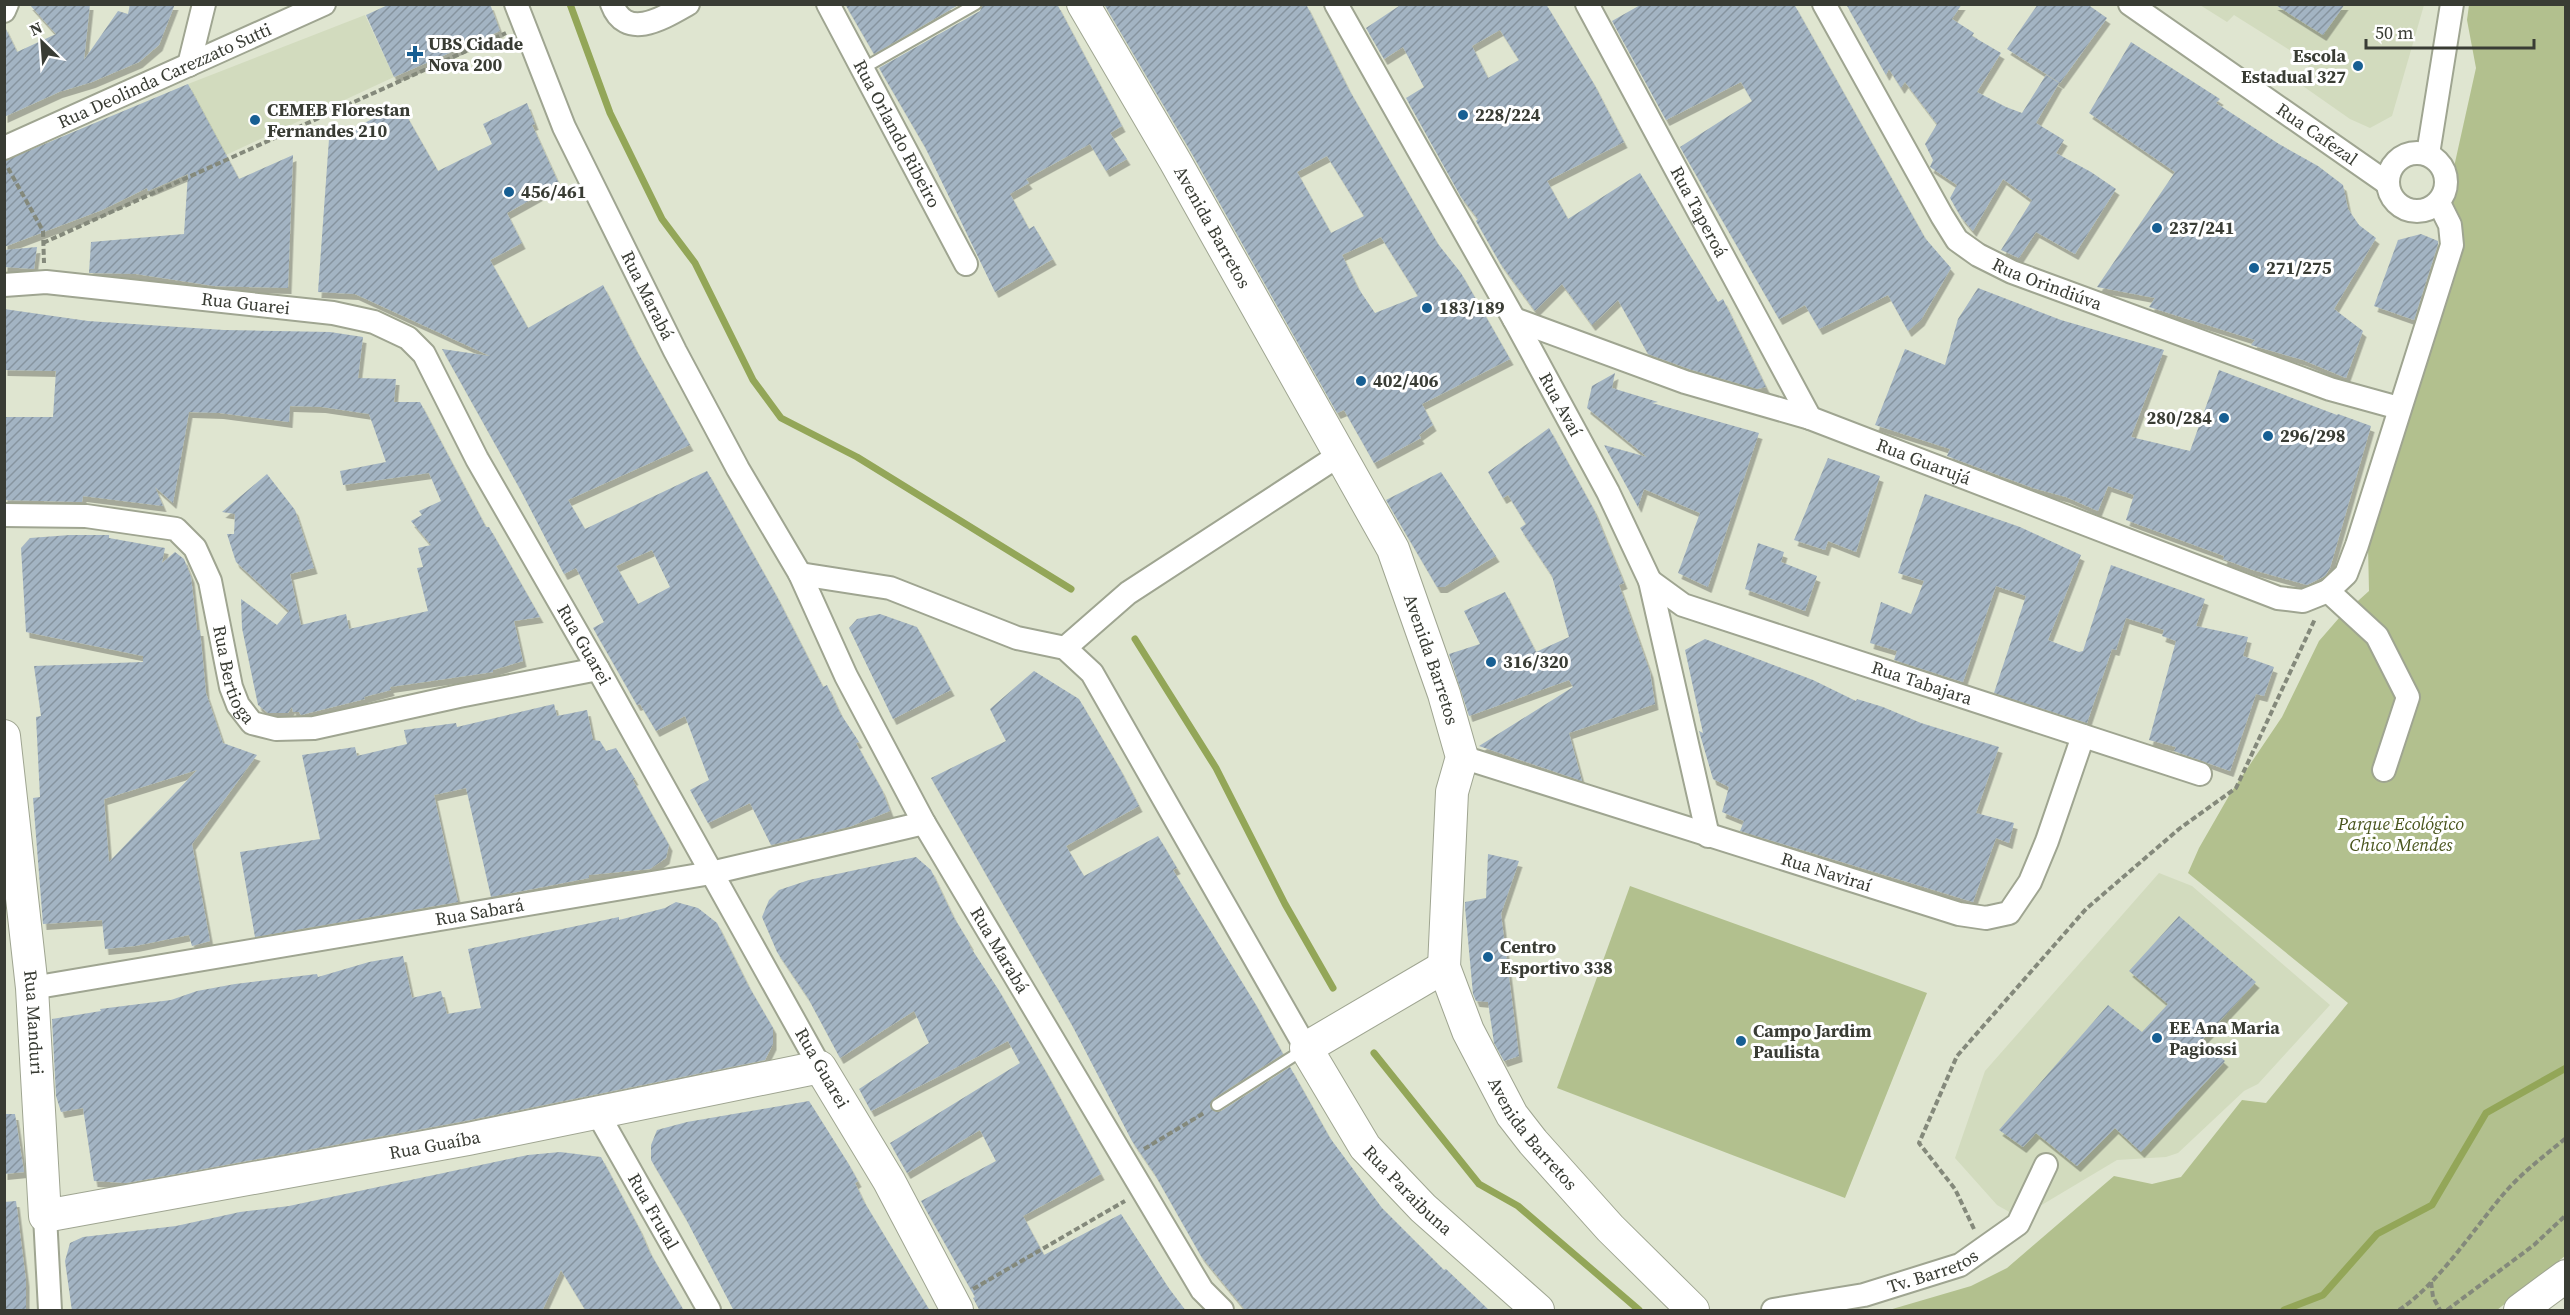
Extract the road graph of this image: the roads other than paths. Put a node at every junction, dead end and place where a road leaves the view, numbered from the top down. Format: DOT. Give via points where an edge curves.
graph roads {
  1 [pos="7,4"];
  2 [pos="204,4"];
  3 [pos="324,4"];
  4 [pos="612,4"];
  5 [pos="688,4"];
  6 [pos="828,4"];
  7 [pos="976,4"];
  8 [pos="1083,4"];
  9 [pos="1336,4"];
  10 [pos="1587,4"];
  11 [pos="1824,4"];
  12 [pos="2130,4"];
  13 [pos="2452,4"];
  14 [pos="4,11"];
  15 [pos="519,15"];
  16 [pos="189,65"];
  17 [pos="862,69"];
  18 [pos="4,148"];
  19 [pos="2428,154"];
  20 [pos="2387,183"];
  21 [pos="2439,203"];
  22 [pos="966,264"];
  23 [pos="4,285"];
  24 [pos="1514,318"];
  25 [pos="2399,408"];
  26 [pos="1810,418"];
  27 [pos="1341,454"];
  28 [pos="4,514"];
  29 [pos="800,574"];
  30 [pos="1650,581"];
  31 [pos="2328,591"];
  32 [pos="1065,648"];
  33 [pos="598,669"];
  34 [pos="4,736"];
  35 [pos="2083,736"];
  36 [pos="1462,757"];
  37 [pos="2384,770"];
  38 [pos="2200,774"];
  39 [pos="924,823"];
  40 [pos="1708,836"];
  41 [pos="711,873"];
  42 [pos="1444,967"];
  43 [pos="32,988"];
  44 [pos="1306,1048"];
  45 [pos="820,1067"];
  46 [pos="1217,1105"];
  47 [pos="598,1114"];
  48 [pos="2046,1165"];
  49 [pos="45,1215"];
  50 [pos="2565,1276"];
  51 [pos="954,1305"];
  52 [pos="50,1311"];
  53 [pos="709,1311"];
  54 [pos="1222,1311"];
  55 [pos="1538,1311"];
  56 [pos="1693,1311"];
  57 [pos="1773,1311"];
  58 [pos="2520,1311"];
  1 -- 14 [label="street"];
  2 -- 16 [label="street"];
  3 -- 16 [label="street, Rua Deolinda Carezzato Sutti"];
  4 -- 5 [label="street" via="616,15 633,25 654,22"];
  6 -- 17 [label="street, Rua Orlando Ribeiro"];
  7 -- 17 [label="lane"];
  8 -- 27 [label="street, Avenida Barretos"];
  9 -- 24 [label="street, Rua Avaí"];
  10 -- 26 [label="street, Rua Taperoá"];
  11 -- 25 [label="street, Rua Orindiúva" via="1941,216 1957,240 1978,255 2012,272 2330,389"];
  12 -- 20 [label="street, Rua Cafezal"];
  13 -- 19 [label="street"];
  15 -- 29 [label="street, Rua Marabá" via="564,127 670,340 738,469"];
  16 -- 18 [label="street, Rua Deolinda Carezzato Sutti"];
  17 -- 22 [label="street, Rua Orlando Ribeiro"];
  19 -- 20 [label="street" via="2400,158 2390,168"];
  19 -- 21 [label="street" via="2443,166 2447,186"];
  20 -- 21 [label="street" via="2400,207 2413,212 2427,211"];
  21 -- 25 [label="street" via="2450,225 2452,245"];
  23 -- 33 [label="street, Rua Guarei" via="46,282 333,313 374,322 408,338 424,354 477,459"];
  24 -- 26 [label="street, Rua Guarujá" via="1685,382"];
  24 -- 30 [label="street, Rua Avaí" via="1608,492"];
  25 -- 31 [label="street" via="2346,574"];
  26 -- 31 [label="street, Rua Guarujá" via="2278,598 2303,601"];
  27 -- 32 [label="street" via="1128,593"];
  27 -- 36 [label="street, Avenida Barretos" via="1394,549"];
  28 -- 33 [label="street, Rua Bertioga" via="86,516 176,529 195,548 210,581 231,687 238,705 252,723 276,729 314,728"];
  29 -- 32 [label="street" via="890,588 1017,638"];
  29 -- 39 [label="street, Rua Marabá" via="846,676"];
  30 -- 35 [label="street, Rua Tabajara" via="1683,605"];
  30 -- 40 [label="street, Rua Avaí"];
  31 -- 37 [label="street" via="2377,636 2408,697"];
  32 -- 44 [label="street" via="1092,673"];
  33 -- 41 [label="street, Rua Guarei"];
  34 -- 43 [label="street, Rua Manduri"];
  35 -- 38 [label="street, Rua Tabajara"];
  35 -- 40 [label="street, Rua Naviraí" via="2030,882 2009,913 1986,918 1959,914"];
  36 -- 40 [label="street, Rua Naviraí"];
  36 -- 42 [label="street, Avenida Barretos" via="1452,792"];
  39 -- 41 [label="street, Rua Sabará"];
  39 -- 54 [label="street, Rua Marabá" via="1202,1290"];
  41 -- 43 [label="street, Rua Sabará"];
  41 -- 45 [label="street, Rua Guarei"];
  42 -- 44 [label="street"];
  42 -- 56 [label="street, Avenida Barretos" via="1468,1031 1512,1115 1610,1228"];
  43 -- 49 [label="street, Rua Manduri"];
  44 -- 46 [label="lane"];
  44 -- 55 [label="street, Rua Paraibuna" via="1365,1148 1423,1208"];
  45 -- 47 [label="street, Rua Guaíba"];
  45 -- 51 [label="street, Rua Guarei" via="889,1181"];
  47 -- 49 [label="street, Rua Guaíba"];
  47 -- 53 [label="street, Rua Frutal"];
  48 -- 57 [label="street, Tv. Barretos" via="2018,1224 1960,1265 1864,1295"];
  49 -- 52 [label="street, Rua Manduri"];
  50 -- 58 [label="street"];
}
